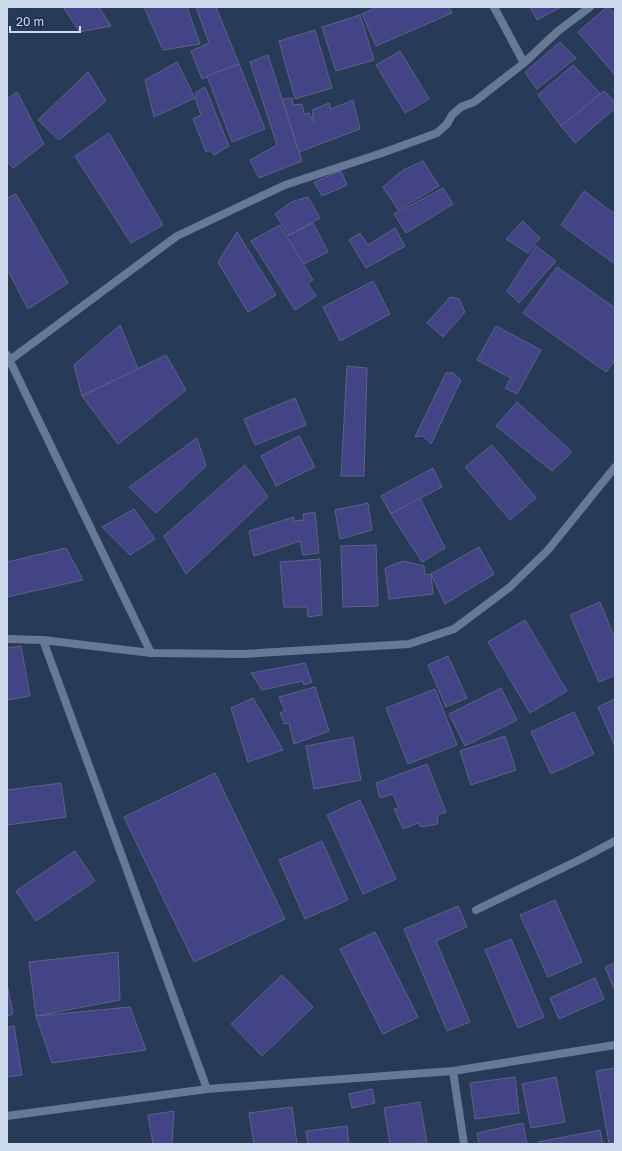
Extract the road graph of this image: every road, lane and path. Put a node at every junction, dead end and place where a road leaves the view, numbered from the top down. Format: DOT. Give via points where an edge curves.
graph roads {
  1 [pos="494,7"];
  2 [pos="590,7"];
  3 [pos="524,63"];
  4 [pos="8,357"];
  5 [pos="615,467"];
  6 [pos="7,639"];
  7 [pos="43,640"];
  8 [pos="152,653"];
  9 [pos="615,842"];
  10 [pos="476,910"];
  11 [pos="615,1045"];
  12 [pos="453,1071"];
  13 [pos="207,1089"];
  14 [pos="7,1116"];
  15 [pos="464,1144"];
  1 -- 3 [label="street"];
  2 -- 3 [label="street" via="558,31"];
  3 -- 4 [label="street" via="474,102 461,107 437,134 285,185 176,236"];
  4 -- 8 [label="street"];
  5 -- 8 [label="street" via="548,550 510,587 454,629 409,644 243,654"];
  6 -- 7 [label="street"];
  7 -- 8 [label="street"];
  7 -- 13 [label="street"];
  9 -- 10 [label="street"];
  11 -- 12 [label="street"];
  12 -- 13 [label="street"];
  12 -- 15 [label="street"];
  13 -- 14 [label="street"];
}
